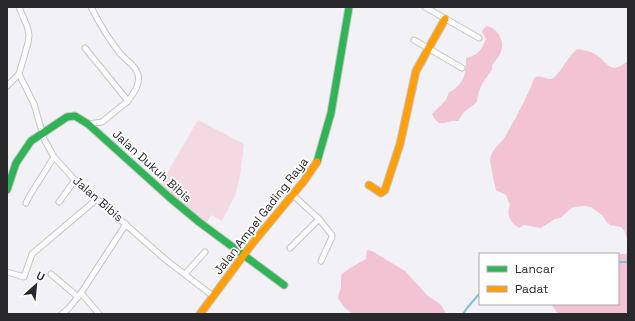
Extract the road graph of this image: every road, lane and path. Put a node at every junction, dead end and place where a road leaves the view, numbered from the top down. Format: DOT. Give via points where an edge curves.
graph roads {
  1 [pos="19,7"];
  2 [pos="91,7"];
  3 [pos="349,7"];
  4 [pos="425,7"];
  5 [pos="446,19"];
  6 [pos="480,38"];
  7 [pos="414,40"];
  8 [pos="85,48"];
  9 [pos="430,49"];
  10 [pos="462,68"];
  11 [pos="19,74"];
  12 [pos="7,86"];
  13 [pos="128,101"];
  14 [pos="88,124"];
  15 [pos="43,134"];
  16 [pos="54,157"];
  17 [pos="75,180"];
  18 [pos="369,185"];
  19 [pos="7,190"];
  20 [pos="293,195"];
  21 [pos="97,198"];
  22 [pos="58,202"];
  23 [pos="26,203"];
  24 [pos="320,219"];
  25 [pos="126,224"];
  26 [pos="290,248"];
  27 [pos="205,252"];
  28 [pos="243,256"];
  29 [pos="321,261"];
  30 [pos="7,272"];
  31 [pos="51,274"];
  32 [pos="185,274"];
  33 [pos="284,285"];
  34 [pos="80,295"];
  35 [pos="213,296"];
  36 [pos="62,314"];
  37 [pos="99,314"];
  38 [pos="200,314"];
  1 -- 11 [label="street" via="29,35"];
  2 -- 13 [label="street" via="118,51 138,73 136,91"];
  3 -- 20 [label="street, Jalan Ampel Gading Raya" via="333,106 323,145 314,169"];
  4 -- 5 [label="street"];
  5 -- 6 [label="street"];
  5 -- 9 [label="street"];
  7 -- 9 [label="street"];
  8 -- 13 [label="street"];
  9 -- 10 [label="street"];
  9 -- 18 [label="street" via="420,64 413,82 400,144 385,190 381,193"];
  11 -- 12 [label="street"];
  11 -- 15 [label="street, Jalan Bibis" via="34,104"];
  13 -- 14 [label="street" via="102,122"];
  14 -- 15 [label="street, Jalan Dukuh Bibis" via="79,118 67,116"];
  14 -- 28 [label="street, Jalan Dukuh Bibis" via="169,198"];
  15 -- 16 [label="street, Jalan Bibis"];
  15 -- 19 [label="street" via="31,141 21,154"];
  16 -- 17 [label="street, Jalan Bibis"];
  16 -- 23 [label="street"];
  17 -- 21 [label="street, Jalan Bibis"];
  17 -- 22 [label="street"];
  20 -- 24 [label="street"];
  20 -- 28 [label="street, Jalan Ampel Gading Raya"];
  21 -- 25 [label="street, Jalan Bibis"];
  21 -- 30 [label="street" via="32,254 24,277"];
  24 -- 26 [label="street"];
  24 -- 29 [label="street" via="332,237"];
  25 -- 32 [label="street, Jalan Bibis"];
  25 -- 34 [label="street"];
  27 -- 32 [label="street"];
  28 -- 33 [label="street, Jalan Dukuh Bibis"];
  28 -- 35 [label="street, Jalan Ampel Gading Raya"];
  31 -- 34 [label="street"];
  32 -- 35 [label="street, Jalan Bibis"];
  34 -- 36 [label="street"];
  34 -- 37 [label="street"];
  35 -- 38 [label="street, Jalan Ampel Gading Raya"];
}
